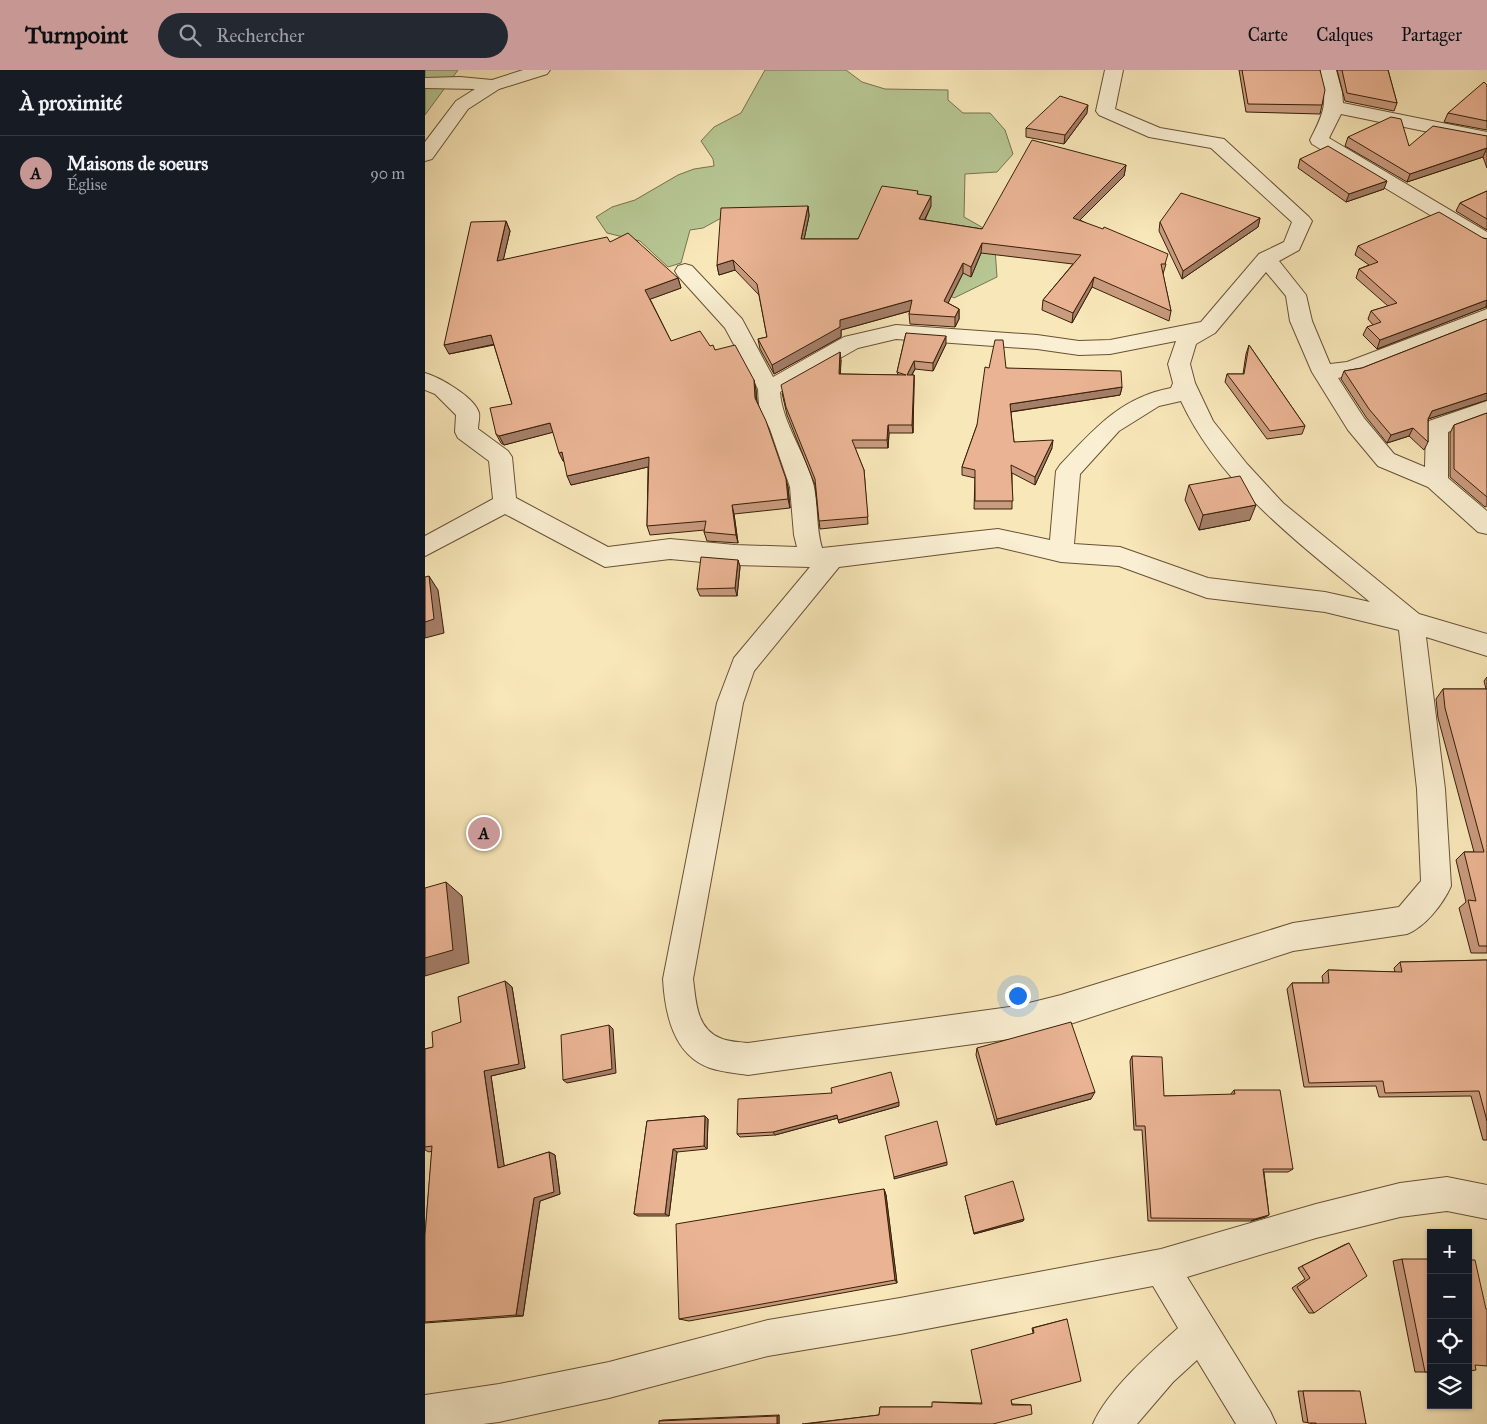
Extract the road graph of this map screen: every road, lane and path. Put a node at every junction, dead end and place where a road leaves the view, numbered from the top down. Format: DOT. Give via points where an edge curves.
graph roads {
  1 [pos="541,70"];
  2 [pos="1114,70"];
  3 [pos="1327,70"];
  4 [pos="425,83"];
  5 [pos="493,85"];
  6 [pos="1335,107"];
  7 [pos="1487,138"];
  8 [pos="425,155"];
  9 [pos="1487,221"];
  10 [pos="1462,228"];
  11 [pos="1487,241"];
  12 [pos="1266,259"];
  13 [pos="685,271"];
  14 [pos="1487,316"];
  15 [pos="1207,328"];
  16 [pos="1323,372"];
  17 [pos="425,381"];
  18 [pos="1184,383"];
  19 [pos="769,388"];
  20 [pos="1487,409"];
  21 [pos="1436,481"];
  22 [pos="505,503"];
  23 [pos="1487,525"];
  24 [pos="425,547"];
  25 [pos="1061,552"];
  26 [pos="822,558"];
  27 [pos="1411,622"];
  28 [pos="1487,645"];
  29 [pos="1487,1202"];
  30 [pos="1161,1267"];
  31 [pos="1200,1332"];
  32 [pos="493,1413"];
  33 [pos="425,1414"];
  34 [pos="1112,1424"];
  35 [pos="1257,1424"];
  1 -- 5 [label="street"];
  2 -- 12 [label="street" via="1105,111 1156,133 1217,144 1302,220 1292,246"];
  3 -- 6 [label="street"];
  4 -- 5 [label="street"];
  5 -- 8 [label="street" via="458,110"];
  6 -- 7 [label="street"];
  6 -- 10 [label="street" via="1319,140"];
  9 -- 10 [label="street"];
  10 -- 11 [label="street"];
  12 -- 15 [label="street"];
  12 -- 16 [label="street" via="1296,295 1301,321"];
  13 -- 19 [label="street" via="734,324"];
  14 -- 16 [label="street" via="1350,369"];
  15 -- 18 [label="street" via="1187,340 1179,364"];
  15 -- 19 [label="street" via="1095,348 896,332 851,342"];
  16 -- 21 [label="street" via="1356,424 1386,460"];
  17 -- 22 [label="street" via="443,389 468,413 466,432 500,457"];
  18 -- 25 [label="street" via="1179,394 1153,398 1111,425 1068,470"];
  18 -- 27 [label="street" via="1203,424 1239,470 1275,508"];
  19 -- 26 [label="street" via="770,406 802,487 807,535"];
  20 -- 21 [label="street" via="1437,427"];
  21 -- 23 [label="street"];
  22 -- 24 [label="street"];
  22 -- 26 [label="street" via="605,557 670,549"];
  25 -- 26 [label="street" via="998,538"];
  25 -- 27 [label="street" via="1120,557 1207,588 1325,602"];
  26 -- 27 [label="street" via="743,666 730,703 678,979 681,1011 691,1034 713,1054 748,1059 1017,1022 1293,937 1407,920 1436,886 1431,789"];
  27 -- 28 [label="street"];
  29 -- 30 [label="street" via="1447,1194 1400,1200"];
  30 -- 31 [label="street"];
  30 -- 32 [label="street" via="768,1338"];
  31 -- 34 [label="street" via="1160,1369"];
  31 -- 35 [label="street"];
  32 -- 33 [label="street"];
}
